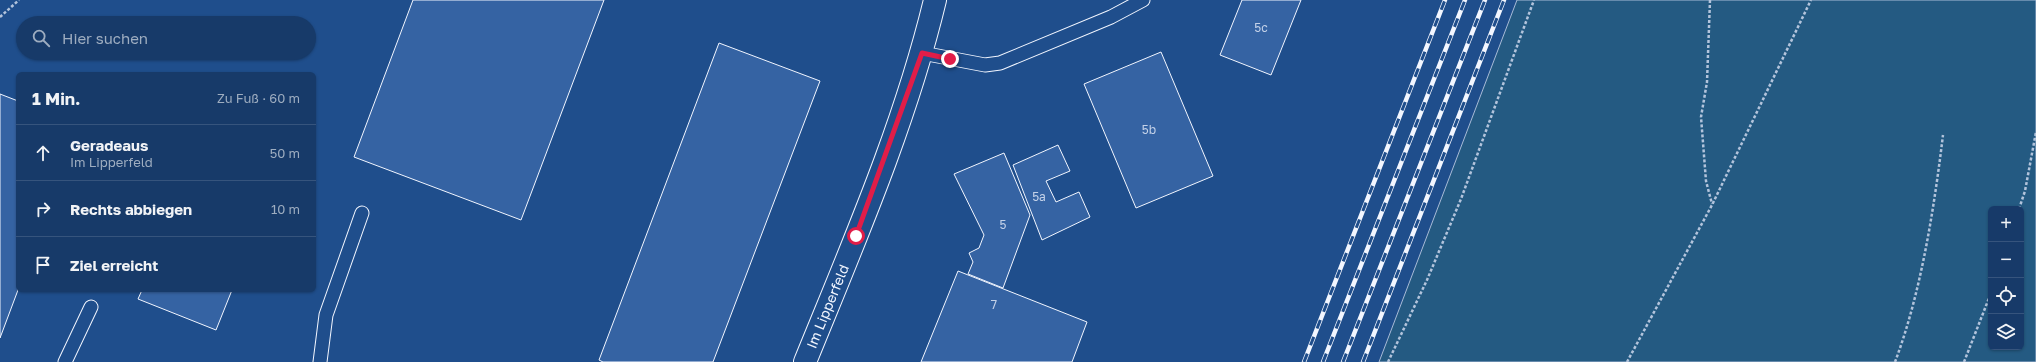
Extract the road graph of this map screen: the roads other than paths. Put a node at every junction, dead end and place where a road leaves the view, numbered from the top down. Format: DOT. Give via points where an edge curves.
graph roads {
  1 [pos="935,0"];
  2 [pos="1143,0"];
  3 [pos="922,53"];
  4 [pos="362,213"];
  5 [pos="91,307"];
  6 [pos="65,362"];
  7 [pos="320,362"];
  8 [pos="805,362"];
  1 -- 3 [label="street, Im Lipperfeld"];
  2 -- 3 [label="lane" via="1111,17 1000,63 985,65"];
  3 -- 8 [label="street, Im Lipperfeld" via="856,236"];
  4 -- 7 [label="lane" via="326,315"];
  5 -- 6 [label="lane"];
}
